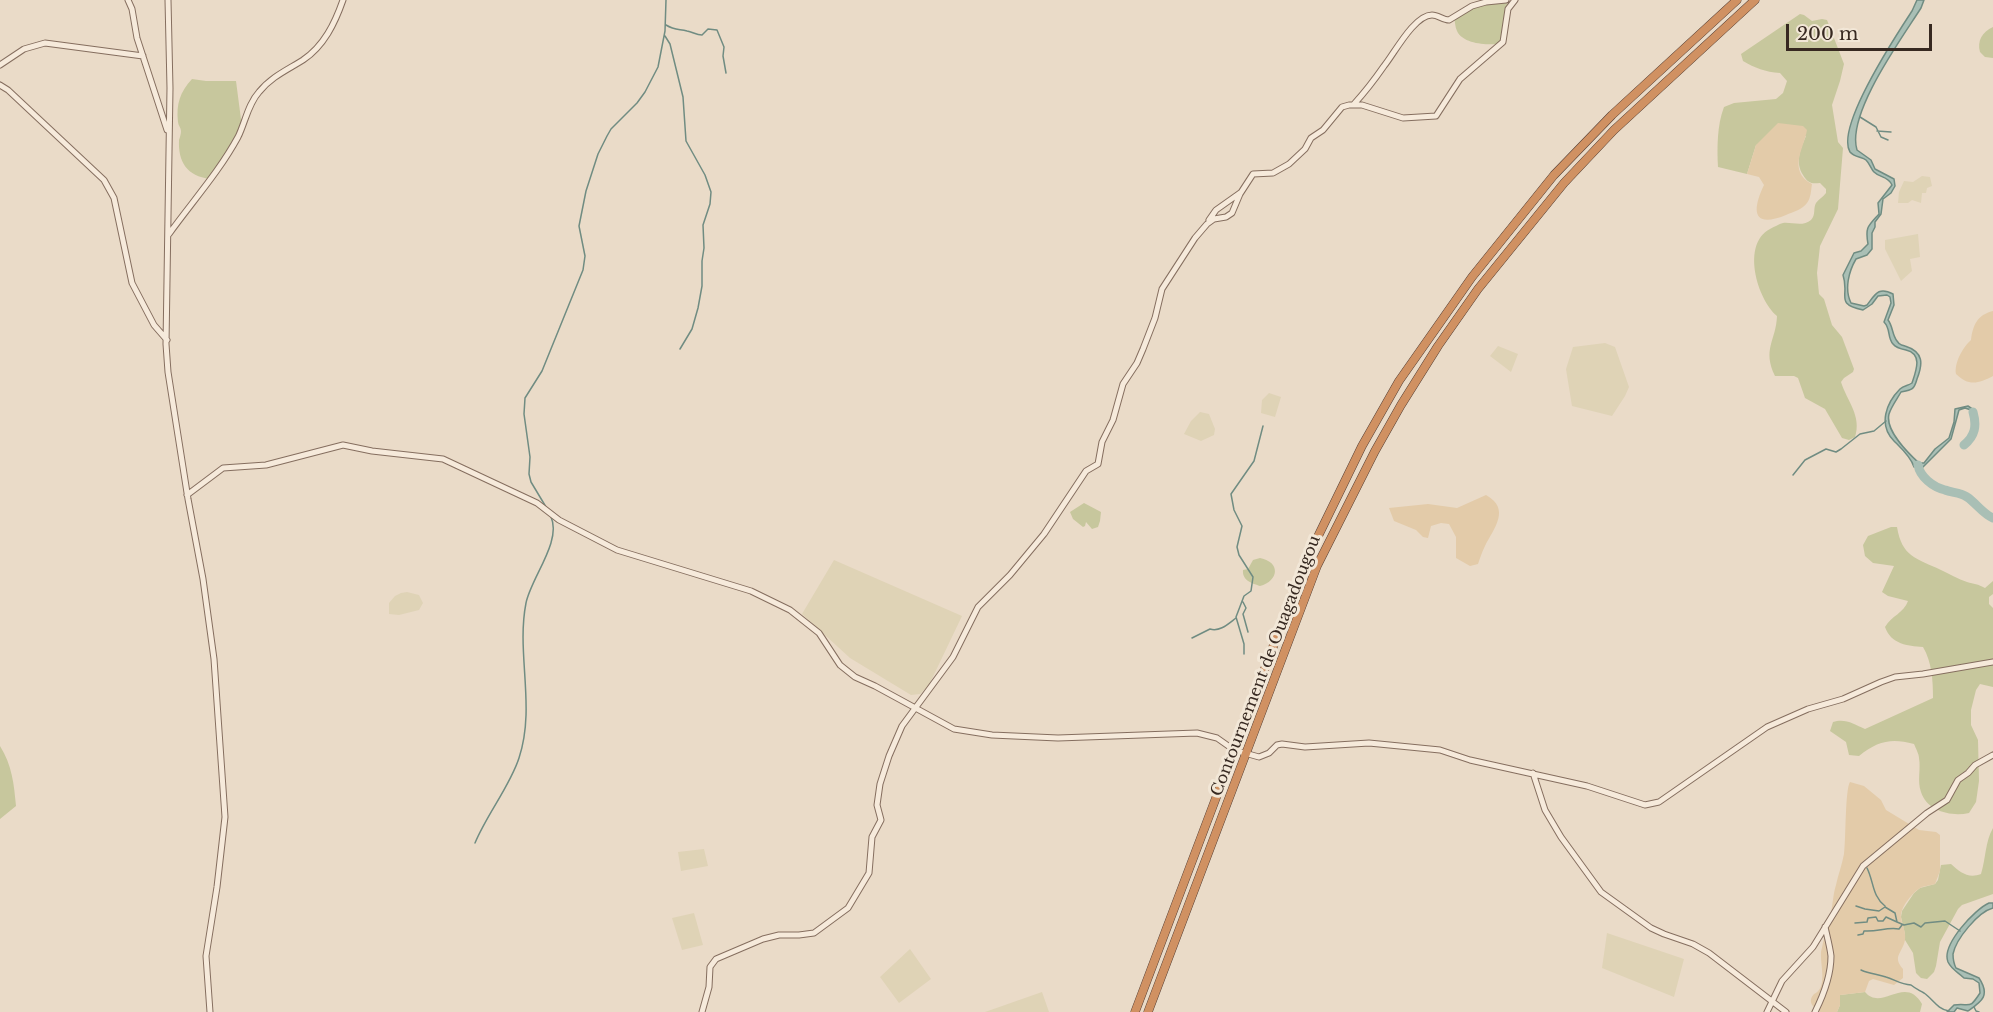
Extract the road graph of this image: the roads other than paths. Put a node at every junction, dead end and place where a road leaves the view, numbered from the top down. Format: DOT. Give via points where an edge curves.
graph roads {
  1 [pos="130,0"];
  2 [pos="168,0"];
  3 [pos="343,0"];
  4 [pos="1506,0"];
  5 [pos="1515,0"];
  6 [pos="1737,0"];
  7 [pos="1755,0"];
  8 [pos="143,56"];
  9 [pos="0,65"];
  10 [pos="0,85"];
  11 [pos="1354,104"];
  12 [pos="168,134"];
  13 [pos="1242,191"];
  14 [pos="1207,224"];
  15 [pos="168,235"];
  16 [pos="166,340"];
  17 [pos="187,495"];
  18 [pos="1993,662"];
  19 [pos="915,708"];
  20 [pos="1234,750"];
  21 [pos="1246,753"];
  22 [pos="1993,755"];
  23 [pos="1533,773"];
  24 [pos="1825,927"];
  25 [pos="1772,1000"];
  26 [pos="210,1012"];
  27 [pos="702,1012"];
  28 [pos="1135,1012"];
  29 [pos="1148,1012"];
  30 [pos="1767,1012"];
  31 [pos="1786,1012"];
  32 [pos="1815,1012"];
  1 -- 8 [label="street"];
  2 -- 12 [label="street"];
  3 -- 15 [label="street" via="317,48 257,93 238,137"];
  4 -- 11 [label="street" via="1472,6 1449,20 1434,15 1423,17"];
  5 -- 11 [label="street" via="1508,9 1503,42 1461,79 1436,116 1403,118"];
  6 -- 20 [label="highway, Contournement de Ouagadougou" via="1567,161 1432,332 1394,390 1328,513 1304,565"];
  7 -- 21 [label="highway, Contournement de Ouagadougou" via="1622,122 1564,183 1478,289 1438,346 1375,451 1317,566"];
  8 -- 9 [label="street" via="45,43 24,49"];
  8 -- 12 [label="street"];
  10 -- 16 [label="street" via="110,189 132,283"];
  11 -- 13 [label="street" via="1342,107 1289,164 1273,173 1253,174"];
  12 -- 15 [label="street"];
  13 -- 14 [label="street" via="1216,210"];
  13 -- 14 [label="street" via="1230,216"];
  14 -- 19 [label="street" via="1162,289 1143,349 1123,384 1098,464 1086,471 1038,542 978,607 954,657"];
  15 -- 16 [label="street"];
  16 -- 17 [label="street"];
  17 -- 19 [label="street" via="223,468 266,465 343,445 443,459 537,503 559,520 617,550 751,591 790,610 819,633 840,665 855,677"];
  17 -- 26 [label="street" via="204,579 214,659 225,817 206,957"];
  18 -- 23 [label="street" via="1895,677 1808,709 1767,727 1652,804"];
  19 -- 20 [label="street" via="954,729 992,735 1058,738 1197,733 1217,738"];
  19 -- 27 [label="street" via="889,756 880,784 880,820 872,837 869,873 848,908 814,933 763,939 716,959 710,967"];
  20 -- 21 [label="street"];
  20 -- 28 [label="highway, Contournement de Ouagadougou"];
  21 -- 23 [label="street" via="1259,757 1282,744 1305,747 1369,743 1440,750"];
  21 -- 29 [label="highway, Contournement de Ouagadougou"];
  22 -- 24 [label="street" via="1958,780 1947,800 1863,866"];
  23 -- 25 [label="street" via="1545,810 1600,892 1651,928 1709,953"];
  24 -- 25 [label="street" via="1782,981"];
  24 -- 32 [label="street" via="1830,966"];
  25 -- 30 [label="street"];
  25 -- 31 [label="street"];
}
